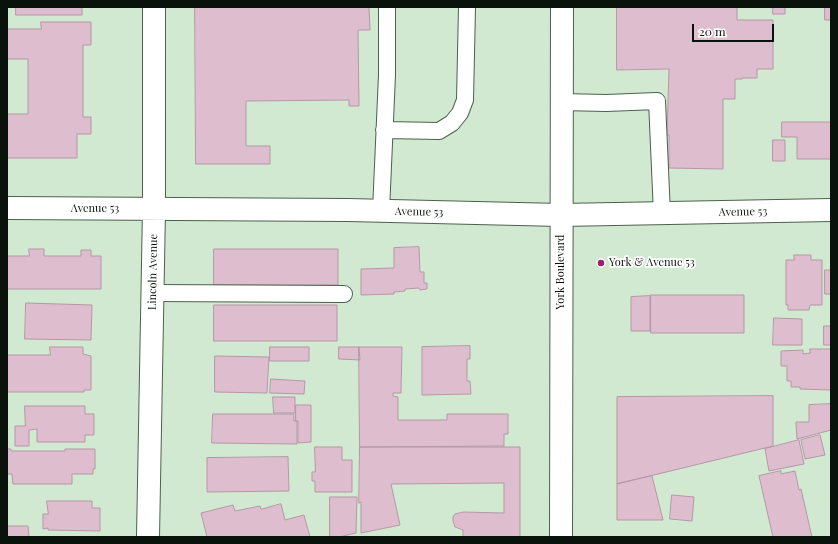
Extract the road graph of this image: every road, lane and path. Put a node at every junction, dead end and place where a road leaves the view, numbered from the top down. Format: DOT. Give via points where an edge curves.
graph roads {
  1 [pos="154,7"];
  2 [pos="387,7"];
  3 [pos="467,7"];
  4 [pos="562,7"];
  5 [pos="561,102"];
  6 [pos="384,130"];
  7 [pos="7,208"];
  8 [pos="154,209"];
  9 [pos="831,210"];
  10 [pos="381,211"];
  11 [pos="662,214"];
  12 [pos="561,215"];
  13 [pos="153,293"];
  14 [pos="344,294"];
  15 [pos="148,537"];
  16 [pos="561,537"];
  1 -- 8 [label="street, Lincoln Avenue"];
  2 -- 6 [label="lane"];
  3 -- 6 [label="lane" via="465,100 460,113 452,123 439,131"];
  4 -- 5 [label="street, York Boulevard"];
  5 -- 11 [label="lane" via="657,101"];
  5 -- 12 [label="street, York Boulevard"];
  6 -- 10 [label="lane"];
  7 -- 8 [label="street, Avenue 53"];
  8 -- 10 [label="street, Avenue 53"];
  8 -- 13 [label="street, Lincoln Avenue"];
  9 -- 11 [label="street, Avenue 53"];
  10 -- 12 [label="street, Avenue 53"];
  11 -- 12 [label="street, Avenue 53"];
  12 -- 16 [label="street, York Boulevard"];
  13 -- 14 [label="lane"];
  13 -- 15 [label="street, Lincoln Avenue"];
}
